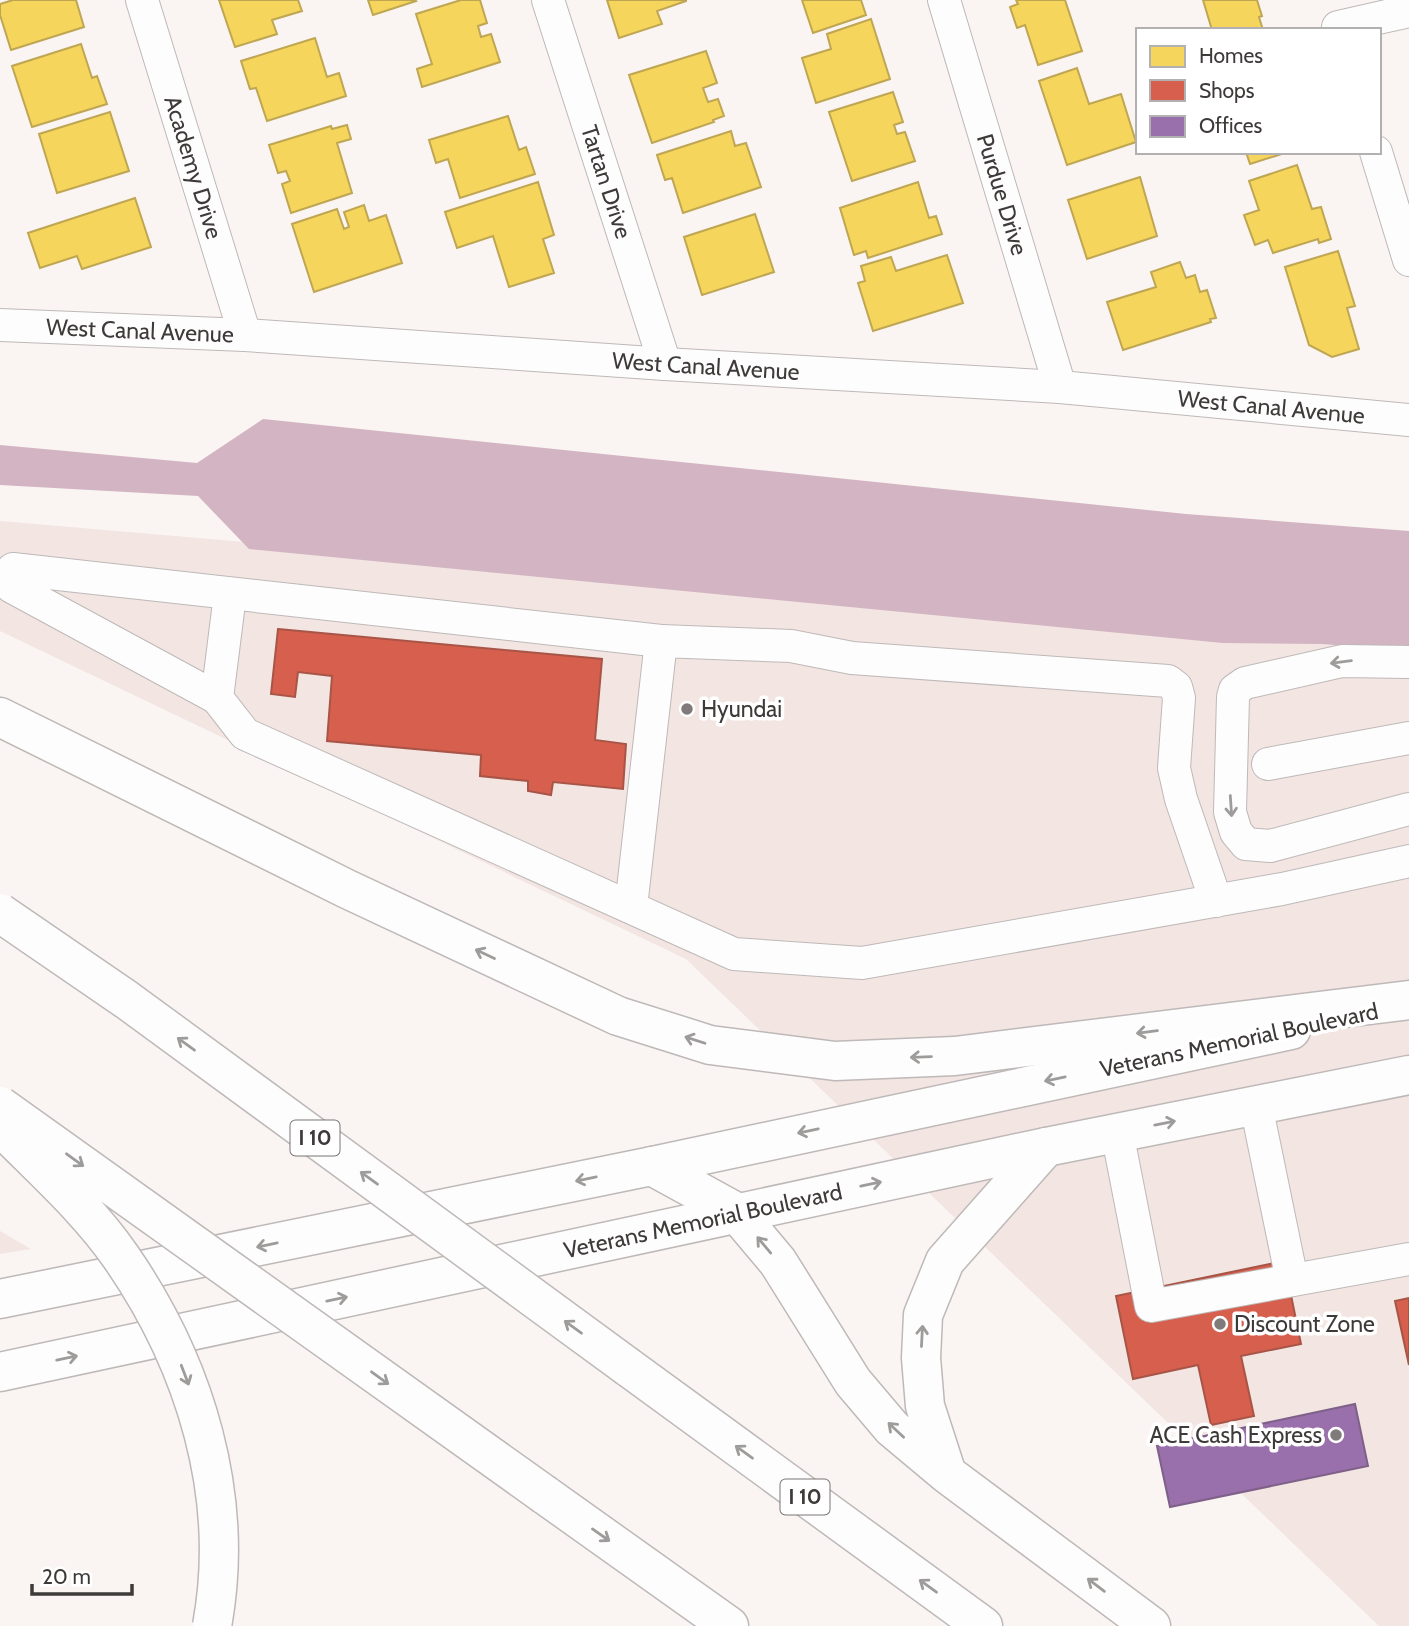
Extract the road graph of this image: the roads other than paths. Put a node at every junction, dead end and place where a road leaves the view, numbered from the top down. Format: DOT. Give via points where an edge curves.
graph roads {
  1 [pos="142,0"];
  2 [pos="548,0"];
  3 [pos="944,0"];
  4 [pos="1409,11"];
  5 [pos="1336,19"];
  6 [pos="1377,154"];
  7 [pos="1409,260"];
  8 [pos="14,325"];
  9 [pos="245,335"];
  10 [pos="666,364"];
  11 [pos="1060,387"];
  12 [pos="1409,420"];
  13 [pos="230,595"];
  14 [pos="661,641"];
  15 [pos="1409,662"];
  16 [pos="217,698"];
  17 [pos="0,717"];
  18 [pos="1409,738"];
  19 [pos="1268,764"];
  20 [pos="1409,809"];
  21 [pos="1270,846"];
  22 [pos="1409,861"];
  23 [pos="1282,890"];
  24 [pos="1216,901"];
  25 [pos="631,907"];
  26 [pos="0,913"];
  27 [pos="1409,1002"];
  28 [pos="1409,1075"];
  29 [pos="1256,1105"];
  30 [pos="0,1106"];
  31 [pos="0,1126"];
  32 [pos="1118,1132"];
  33 [pos="1046,1147"];
  34 [pos="652,1166"];
  35 [pos="736,1212"];
  36 [pos="1409,1259"];
  37 [pos="1292,1280"];
  38 [pos="0,1299"];
  39 [pos="0,1372"];
  40 [pos="947,1474"];
  41 [pos="212,1626"];
  42 [pos="729,1626"];
  43 [pos="983,1626"];
  44 [pos="1151,1626"];
  1 -- 9 [label="street, Academy Drive"];
  2 -- 10 [label="street, Tartan Drive"];
  3 -- 11 [label="street, Purdue Drive"];
  4 -- 5 [label="street"];
  6 -- 7 [label="street"];
  8 -- 9 [label="street, West Canal Avenue"];
  9 -- 10 [label="street, West Canal Avenue"];
  10 -- 11 [label="street, West Canal Avenue"];
  11 -- 12 [label="street, West Canal Avenue"];
  13 -- 14 [label="street"];
  13 -- 16 [label="street"];
  13 -- 16 [label="street" via="13,569 12,587"];
  14 -- 24 [label="street" via="791,646 852,658 1168,681 1179,698 1174,768"];
  14 -- 25 [label="street"];
  15 -- 21 [label="street, one-way" via="1342,661 1235,690 1230,812 1236,832 1246,844"];
  16 -- 25 [label="street" via="245,734"];
  27 -- 17 [label="main road, one-way" via="954,1056 835,1061 710,1045 618,1016 347,890"];
  18 -- 19 [label="street"];
  20 -- 21 [label="street"];
  21 -- 23 [label="street"];
  22 -- 23 [label="street"];
  23 -- 24 [label="street"];
  24 -- 25 [label="street" via="862,963 734,954"];
  43 -- 26 [label="main road, I 10, one-way, bridge" via="127,1000"];
  27 -- 34 [label="main road, Veterans Memorial Boulevard, one-way"];
  28 -- 29 [label="main road, Veterans Memorial Boulevard"];
  32 -- 29 [label="main road, Veterans Memorial Boulevard, one-way"];
  29 -- 37 [label="street"];
  30 -- 42 [label="main road, one-way, bridge"];
  31 -- 41 [label="main road, one-way, bridge" via="74,1199 120,1255 155,1310 183,1369 204,1430 218,1506 217,1598"];
  32 -- 33 [label="main road, Veterans Memorial Boulevard"];
  32 -- 37 [label="street" via="1152,1306"];
  35 -- 33 [label="main road, Veterans Memorial Boulevard, one-way"];
  40 -- 33 [label="main road, one-way" via="925,1406 923,1315 945,1261"];
  34 -- 35 [label="main road"];
  34 -- 38 [label="main road, Veterans Memorial Boulevard, one-way"];
  39 -- 35 [label="main road, Veterans Memorial Boulevard, one-way"];
  40 -- 35 [label="main road, one-way" via="892,1428 853,1382 778,1262"];
  36 -- 37 [label="street"];
  44 -- 40 [label="main road, one-way"];
}
